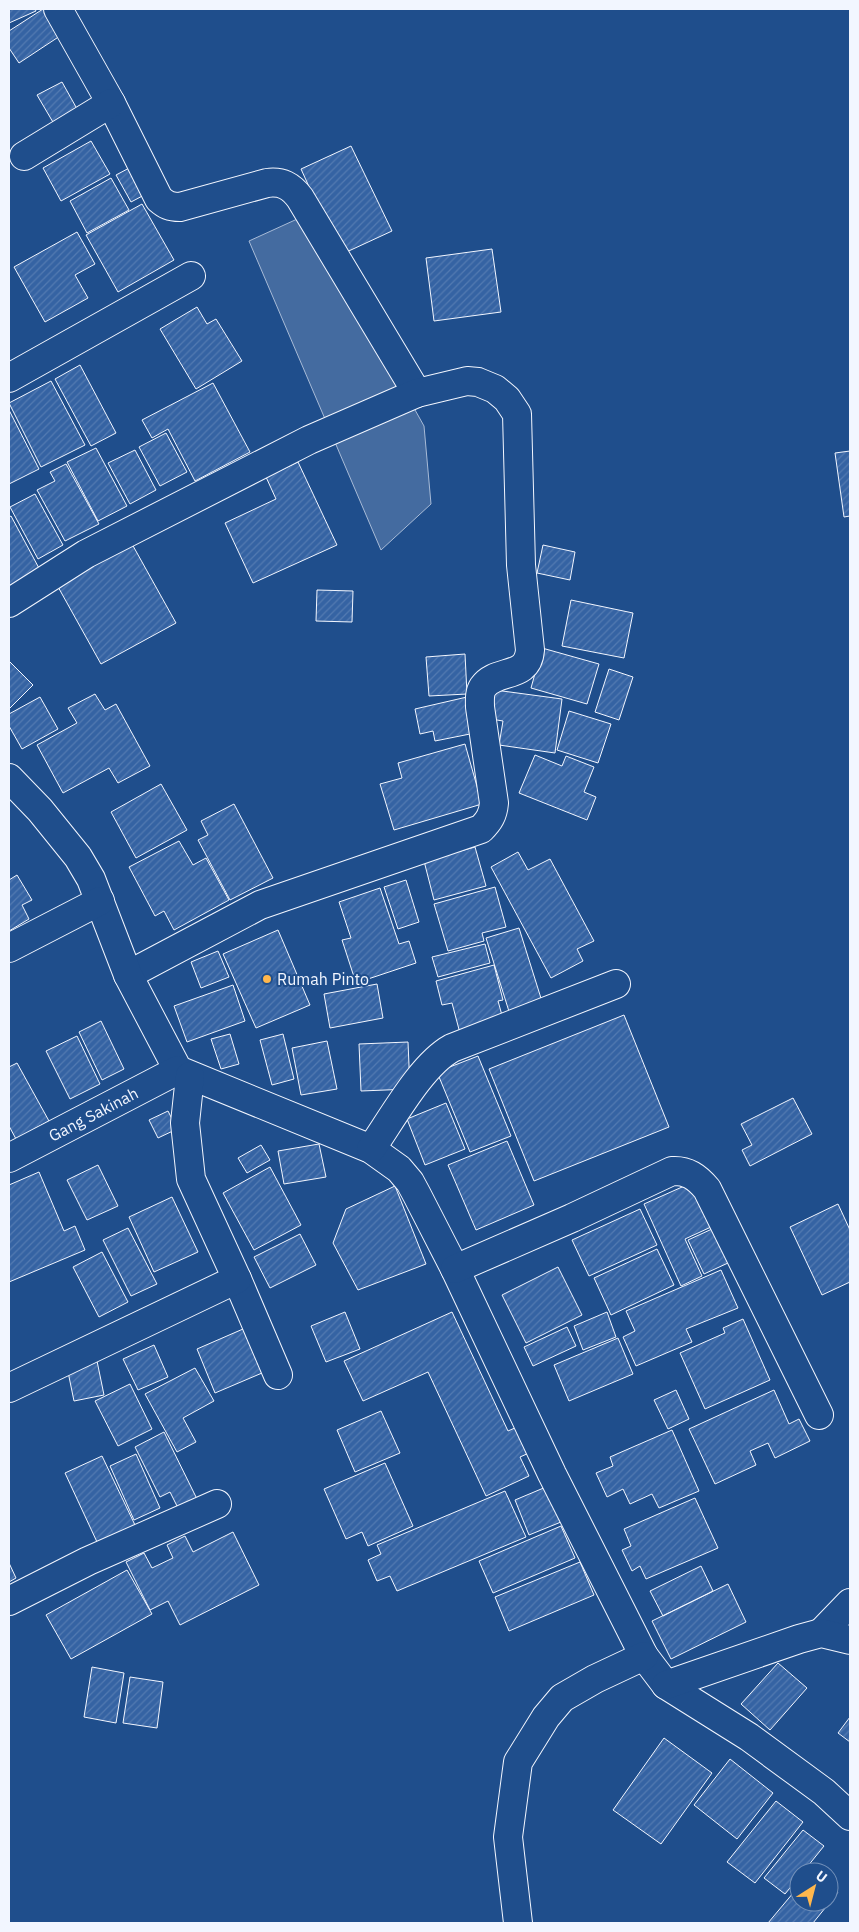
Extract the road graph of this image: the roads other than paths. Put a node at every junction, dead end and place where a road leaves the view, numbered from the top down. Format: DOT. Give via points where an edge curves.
graph roads {
  1 [pos="58,9"];
  2 [pos="111,104"];
  3 [pos="24,156"];
  4 [pos="191,276"];
  5 [pos="9,378"];
  6 [pos="409,396"];
  7 [pos="9,603"];
  8 [pos="9,778"];
  9 [pos="100,901"];
  10 [pos="9,948"];
  11 [pos="128,975"];
  12 [pos="616,984"];
  13 [pos="184,1073"];
  14 [pos="372,1149"];
  15 [pos="9,1158"];
  16 [pos="455,1269"];
  17 [pos="237,1279"];
  18 [pos="278,1375"];
  19 [pos="9,1388"];
  20 [pos="819,1415"];
  21 [pos="217,1504"];
  22 [pos="9,1601"];
  23 [pos="850,1603"];
  24 [pos="821,1633"];
  25 [pos="850,1640"];
  26 [pos="644,1656"];
  27 [pos="666,1685"];
  28 [pos="850,1816"];
  29 [pos="518,1923"];
  1 -- 2 [label="street"];
  2 -- 3 [label="street"];
  2 -- 6 [label="street" via="153,190 165,204 180,207 276,182 293,189"];
  4 -- 5 [label="street"];
  6 -- 7 [label="street" via="309,440 86,554"];
  6 -- 11 [label="street" via="467,381 478,382 495,389 517,414 521,564 530,657 523,668 492,680 480,694 494,813 481,829 260,905"];
  8 -- 9 [label="street" via="40,810 78,858"];
  9 -- 10 [label="street"];
  9 -- 11 [label="street"];
  11 -- 13 [label="street"];
  12 -- 14 [label="street" via="441,1054 424,1072"];
  13 -- 14 [label="street"];
  13 -- 15 [label="street, Gang Sakinah"];
  13 -- 17 [label="street" via="185,1123 192,1179"];
  14 -- 16 [label="street" via="399,1168 410,1182"];
  16 -- 20 [label="street" via="672,1171 683,1170 701,1181 707,1189"];
  16 -- 26 [label="street" via="552,1474"];
  17 -- 18 [label="street"];
  17 -- 19 [label="street"];
  21 -- 22 [label="street" via="88,1561"];
  23 -- 24 [label="street"];
  24 -- 25 [label="street"];
  24 -- 27 [label="street"];
  26 -- 27 [label="street"];
  26 -- 29 [label="street" via="562,1698 518,1762 508,1837"];
  27 -- 28 [label="street" via="749,1737 824,1792"];
}
